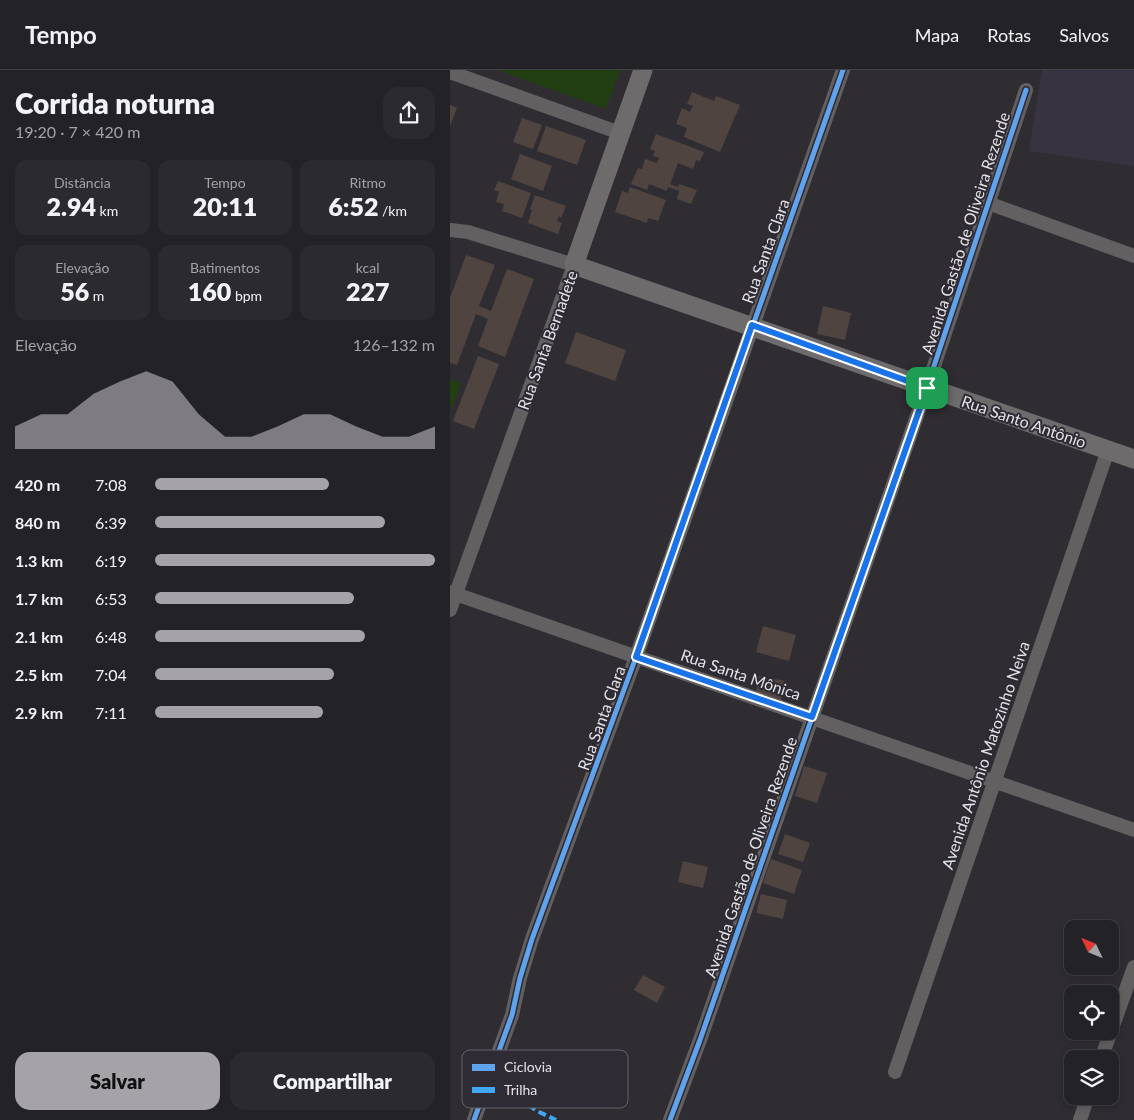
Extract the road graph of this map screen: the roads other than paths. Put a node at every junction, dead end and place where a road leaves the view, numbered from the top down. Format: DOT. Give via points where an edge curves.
graph roads {
  1 [pos="643,70"];
  2 [pos="843,70"];
  3 [pos="450,72"];
  4 [pos="1026,90"];
  5 [pos="620,133"];
  6 [pos="988,203"];
  7 [pos="450,230"];
  8 [pos="1134,256"];
  9 [pos="574,265"];
  10 [pos="752,325"];
  11 [pos="927,388"];
  12 [pos="1108,450"];
  13 [pos="1134,459"];
  14 [pos="453,593"];
  15 [pos="450,610"];
  16 [pos="636,657"];
  17 [pos="812,717"];
  18 [pos="994,783"];
  19 [pos="1134,830"];
  20 [pos="1134,967"];
  21 [pos="499,1050"];
  22 [pos="1105,1050"];
  23 [pos="895,1072"];
  24 [pos="1085,1105"];
  25 [pos="478,1108"];
  26 [pos="474,1120"];
  27 [pos="670,1120"];
  28 [pos="1080,1120"];
  1 -- 5 [label="main road, Rua Santa Bernadete"];
  2 -- 10 [label="street, Rua Santa Clara"];
  3 -- 5 [label="street"];
  4 -- 6 [label="street, Avenida Gastão de Oliveira Rezende"];
  5 -- 9 [label="main road, Rua Santa Bernadete"];
  6 -- 8 [label="street"];
  6 -- 11 [label="street, Avenida Gastão de Oliveira Rezende"];
  7 -- 9 [label="street" via="468,232"];
  9 -- 10 [label="main road, Rua Santo Antônio"];
  9 -- 14 [label="street, Rua Santa Bernadete"];
  10 -- 11 [label="main road, Rua Santo Antônio"];
  10 -- 16 [label="street, Rua Santa Clara"];
  11 -- 12 [label="main road, Rua Santo Antônio"];
  11 -- 17 [label="street, Avenida Gastão de Oliveira Rezende"];
  12 -- 13 [label="main road, Rua Santo Antônio"];
  12 -- 18 [label="street, Avenida Antônio Matozinho Neiva"];
  14 -- 15 [label="street, Rua Santa Bernadete"];
  14 -- 16 [label="street, Rua Santa Mônica"];
  16 -- 17 [label="street, Rua Santa Mônica"];
  16 -- 21 [label="street, Rua Santa Clara" via="532,939"];
  17 -- 18 [label="street, Rua Santa Mônica"];
  17 -- 27 [label="street, Avenida Gastão de Oliveira Rezende"];
  18 -- 19 [label="street, Rua Santa Mônica"];
  18 -- 23 [label="street, Avenida Antônio Matozinho Neiva"];
  20 -- 22 [label="street"];
  24 -- 28 [label="street"];
  25 -- 26 [label="street, Rua Santa Clara"];
}
